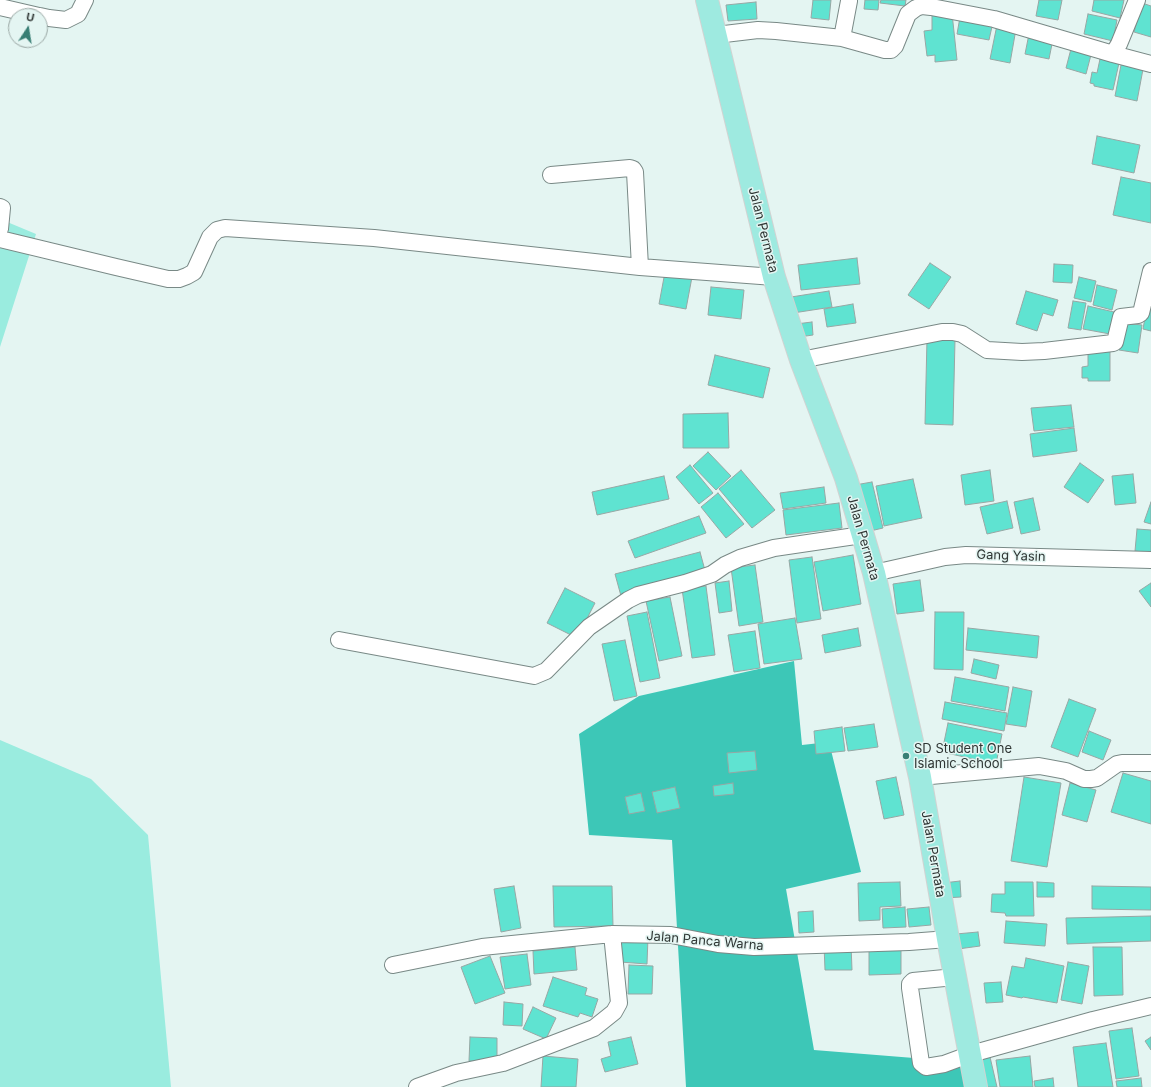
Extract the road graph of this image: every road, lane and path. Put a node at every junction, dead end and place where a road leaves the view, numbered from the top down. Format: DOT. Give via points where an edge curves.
graph roads {
  1 [pos="85,0"];
  2 [pos="707,0"];
  3 [pos="1137,0"];
  4 [pos="849,1"];
  5 [pos="48,18"];
  6 [pos="716,35"];
  7 [pos="842,38"];
  8 [pos="1113,54"];
  9 [pos="1151,64"];
  10 [pos="551,175"];
  11 [pos="0,207"];
  12 [pos="0,229"];
  13 [pos="0,239"];
  14 [pos="640,267"];
  15 [pos="1151,271"];
  16 [pos="774,277"];
  17 [pos="801,360"];
  18 [pos="862,535"];
  19 [pos="1151,560"];
  20 [pos="874,573"];
  21 [pos="339,640"];
  22 [pos="1151,762"];
  23 [pos="920,777"];
  24 [pos="612,934"];
  25 [pos="948,939"];
  26 [pos="393,965"];
  27 [pos="955,977"];
  28 [pos="1151,1006"];
  29 [pos="971,1054"];
  30 [pos="416,1087"];
  31 [pos="976,1087"];
  1 -- 5 [label="street" via="78,14 66,20"];
  2 -- 6 [label="main road, Jalan Permata"];
  3 -- 8 [label="street"];
  4 -- 7 [label="street"];
  6 -- 7 [label="street" via="758,30"];
  6 -- 16 [label="main road, Jalan Permata"];
  7 -- 8 [label="street" via="891,50 908,14 922,6 994,19"];
  8 -- 9 [label="street"];
  10 -- 14 [label="street" via="633,169"];
  11 -- 12 [label="street"];
  13 -- 14 [label="street" via="116,267 179,279 194,272 210,237 217,230 225,228 374,238"];
  14 -- 16 [label="street"];
  15 -- 17 [label="street" via="1140,313 1138,316 1121,317 1113,343 1044,351 987,350 962,334 942,332"];
  16 -- 17 [label="main road, Jalan Permata"];
  17 -- 18 [label="main road, Jalan Permata" via="846,478"];
  18 -- 20 [label="main road, Jalan Permata"];
  18 -- 21 [label="street" via="774,548 740,558 712,574 638,595 589,628 546,670 534,676"];
  19 -- 20 [label="street, Gang Yasin" via="966,555 945,557"];
  20 -- 23 [label="main road, Jalan Permata"];
  22 -- 23 [label="street" via="1117,764 1097,778 1091,779 1039,766"];
  23 -- 25 [label="main road, Jalan Permata"];
  24 -- 25 [label="street, Jalan Panca Warna" via="671,935 718,944 754,947"];
  24 -- 26 [label="street, Jalan Panca Warna" via="482,946"];
  24 -- 30 [label="street" via="619,1003 614,1012 594,1028 503,1063 456,1073"];
  25 -- 27 [label="main road, Jalan Permata"];
  27 -- 29 [label="main road, Jalan Permata"];
  27 -- 29 [label="street" via="910,984 922,1063 926,1067 944,1064"];
  28 -- 29 [label="street"];
  29 -- 31 [label="main road, Jalan Permata"];
}
